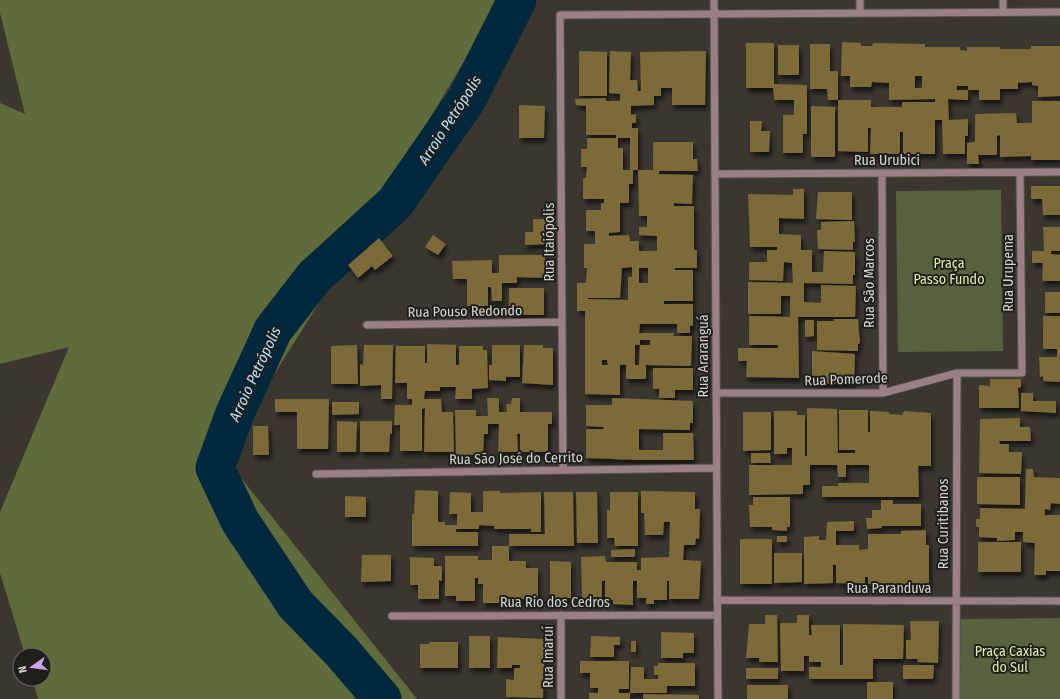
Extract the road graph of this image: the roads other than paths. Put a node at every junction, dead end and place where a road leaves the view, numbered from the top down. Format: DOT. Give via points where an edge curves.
graph roads {
  1 [pos="714,0"];
  2 [pos="860,0"];
  3 [pos="1003,0"];
  4 [pos="1003,12"];
  5 [pos="1060,12"];
  6 [pos="860,13"];
  7 [pos="714,14"];
  8 [pos="1020,172"];
  9 [pos="1060,172"];
  10 [pos="882,173"];
  11 [pos="715,174"];
  12 [pos="562,322"];
  13 [pos="367,325"];
  14 [pos="957,373"];
  15 [pos="1022,373"];
  16 [pos="716,393"];
  17 [pos="883,393"];
  18 [pos="716,468"];
  19 [pos="563,470"];
  20 [pos="316,474"];
  21 [pos="717,600"];
  22 [pos="956,601"];
  23 [pos="1060,601"];
  24 [pos="561,615"];
  25 [pos="717,615"];
  26 [pos="392,616"];
  27 [pos="561,699"];
  28 [pos="718,699"];
  29 [pos="956,699"];
  1 -- 7 [label="street, Rua Araranguá"];
  2 -- 6 [label="street"];
  3 -- 4 [label="street"];
  4 -- 5 [label="street"];
  4 -- 6 [label="street"];
  6 -- 7 [label="street"];
  7 -- 11 [label="street, Rua Araranguá"];
  7 -- 12 [label="street, Rua Itaiópolis" via="560,15"];
  8 -- 9 [label="street, Rua Urubici"];
  8 -- 10 [label="street, Rua Urubici"];
  8 -- 15 [label="street, Rua Urupema"];
  10 -- 11 [label="street, Rua Urubici"];
  10 -- 17 [label="street, Rua São Marcos"];
  11 -- 16 [label="street, Rua Araranguá"];
  12 -- 13 [label="street, Rua Pouso Redondo"];
  12 -- 19 [label="street, Rua Itaiópolis"];
  14 -- 15 [label="street, Rua Pomerode"];
  14 -- 17 [label="street, Rua Pomerode"];
  14 -- 22 [label="street, Rua Curitibanos"];
  16 -- 17 [label="street, Rua Pomerode"];
  16 -- 18 [label="street, Rua Araranguá"];
  18 -- 19 [label="street, Rua São José do Cerrito"];
  18 -- 21 [label="street, Rua Araranguá"];
  19 -- 20 [label="street, Rua São José do Cerrito"];
  21 -- 22 [label="street, Rua Paranduva"];
  21 -- 25 [label="street, Rua Araranguá"];
  22 -- 23 [label="street, Rua Paranduva"];
  22 -- 29 [label="street, Rua Curitibanos"];
  24 -- 25 [label="street, Rua Rio dos Cedros"];
  24 -- 26 [label="street, Rua Rio dos Cedros"];
  24 -- 27 [label="street, Rua Imaruí"];
  25 -- 28 [label="street, Rua Araranguá"];
}
